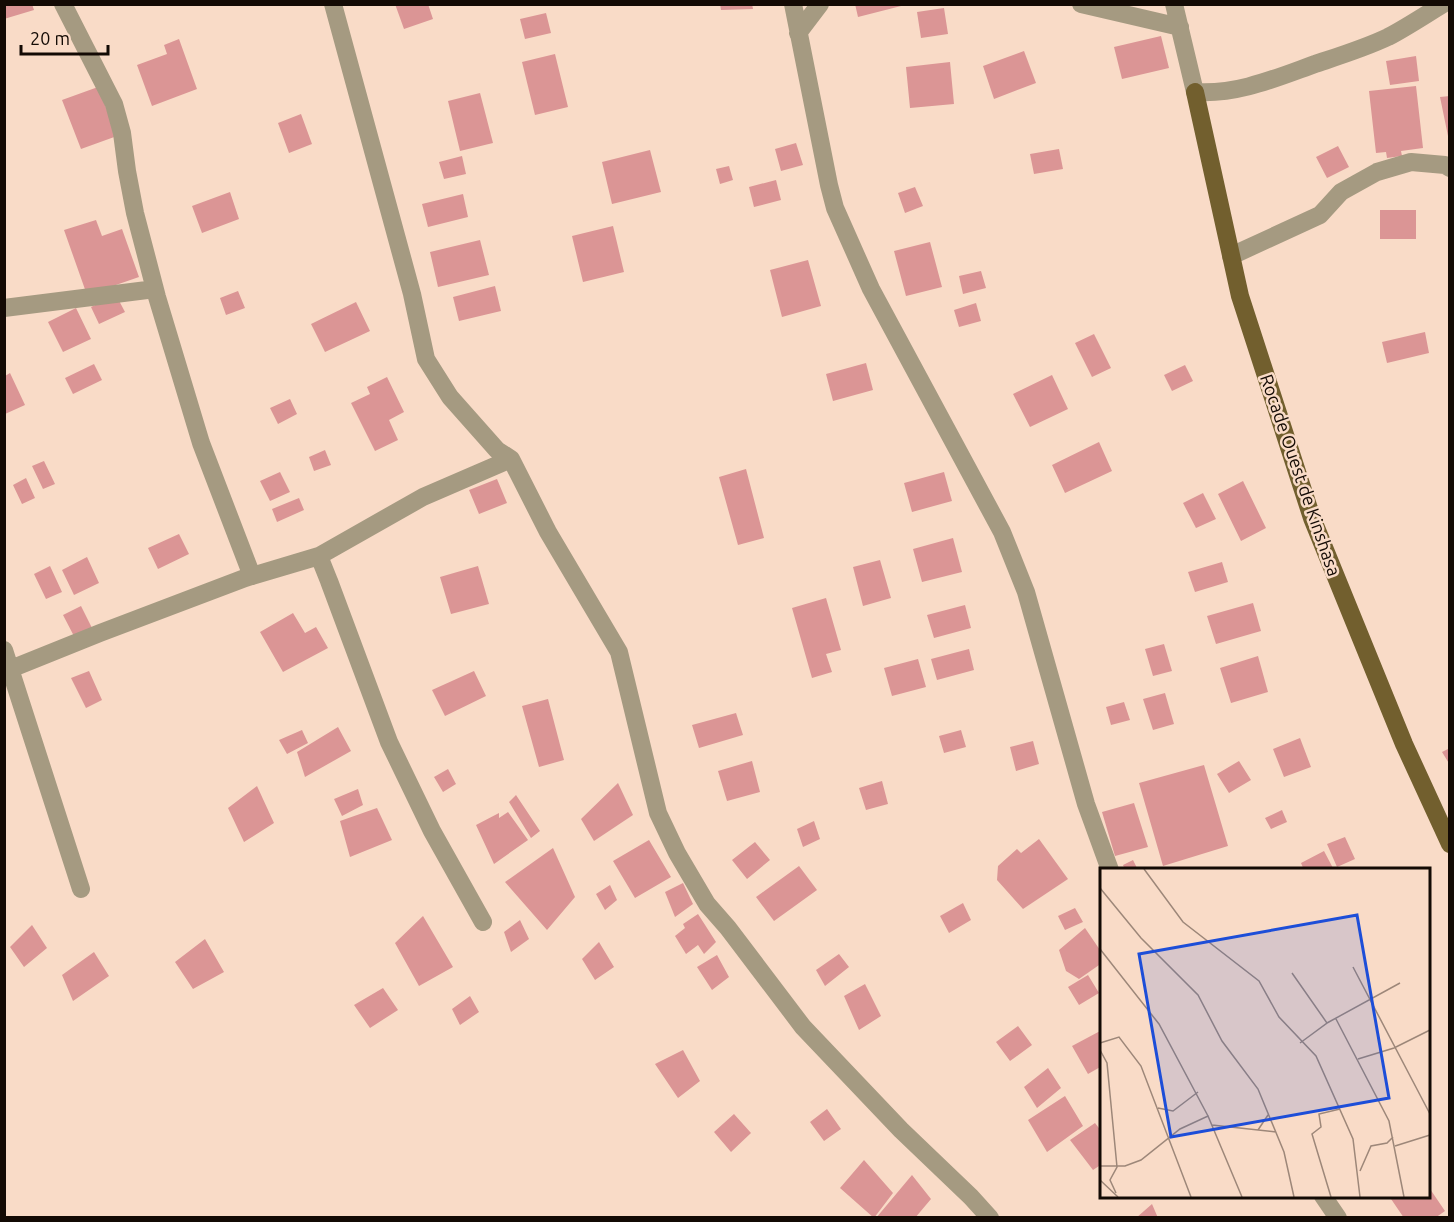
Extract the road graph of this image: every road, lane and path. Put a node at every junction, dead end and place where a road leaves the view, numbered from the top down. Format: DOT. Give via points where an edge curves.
graph roads {
  1 [pos="63,4"];
  2 [pos="333,4"];
  3 [pos="793,4"];
  4 [pos="820,4"];
  5 [pos="1081,4"];
  6 [pos="1174,4"];
  7 [pos="1443,4"];
  8 [pos="1180,27"];
  9 [pos="798,33"];
  10 [pos="1195,92"];
  11 [pos="1449,168"];
  12 [pos="1231,256"];
  13 [pos="155,289"];
  14 [pos="4,308"];
  15 [pos="511,459"];
  16 [pos="318,556"];
  17 [pos="252,576"];
  18 [pos="4,650"];
  19 [pos="7,669"];
  20 [pos="1449,844"];
  21 [pos="1109,868"];
  22 [pos="81,889"];
  23 [pos="483,922"];
  24 [pos="1324,1198"];
  25 [pos="990,1218"];
  26 [pos="1338,1218"];
  1 -- 13 [label="street" via="114,104 135,213"];
  2 -- 15 [label="street" via="426,359 450,397 497,450"];
  3 -- 9 [label="street"];
  4 -- 9 [label="street"];
  5 -- 8 [label="street"];
  6 -- 8 [label="street"];
  7 -- 10 [label="street" via="1387,37 1337,57 1236,90"];
  8 -- 10 [label="street"];
  9 -- 21 [label="street" via="835,208 871,289 1014,559 1086,804"];
  10 -- 12 [label="main road, Rocade Ouest de Kinshasa"];
  11 -- 12 [label="street" via="1411,162 1377,172 1341,192 1320,215"];
  12 -- 20 [label="main road, Rocade Ouest de Kinshasa" via="1240,296 1312,518"];
  13 -- 14 [label="street"];
  13 -- 17 [label="street" via="201,443"];
  15 -- 16 [label="street" via="423,497"];
  15 -- 25 [label="street" via="548,532 620,652 658,813 707,904 803,1027"];
  16 -- 17 [label="street"];
  16 -- 23 [label="street" via="390,742 432,831"];
  17 -- 19 [label="street"];
  18 -- 19 [label="street"];
  19 -- 22 [label="street"];
  24 -- 26 [label="street"];
}
